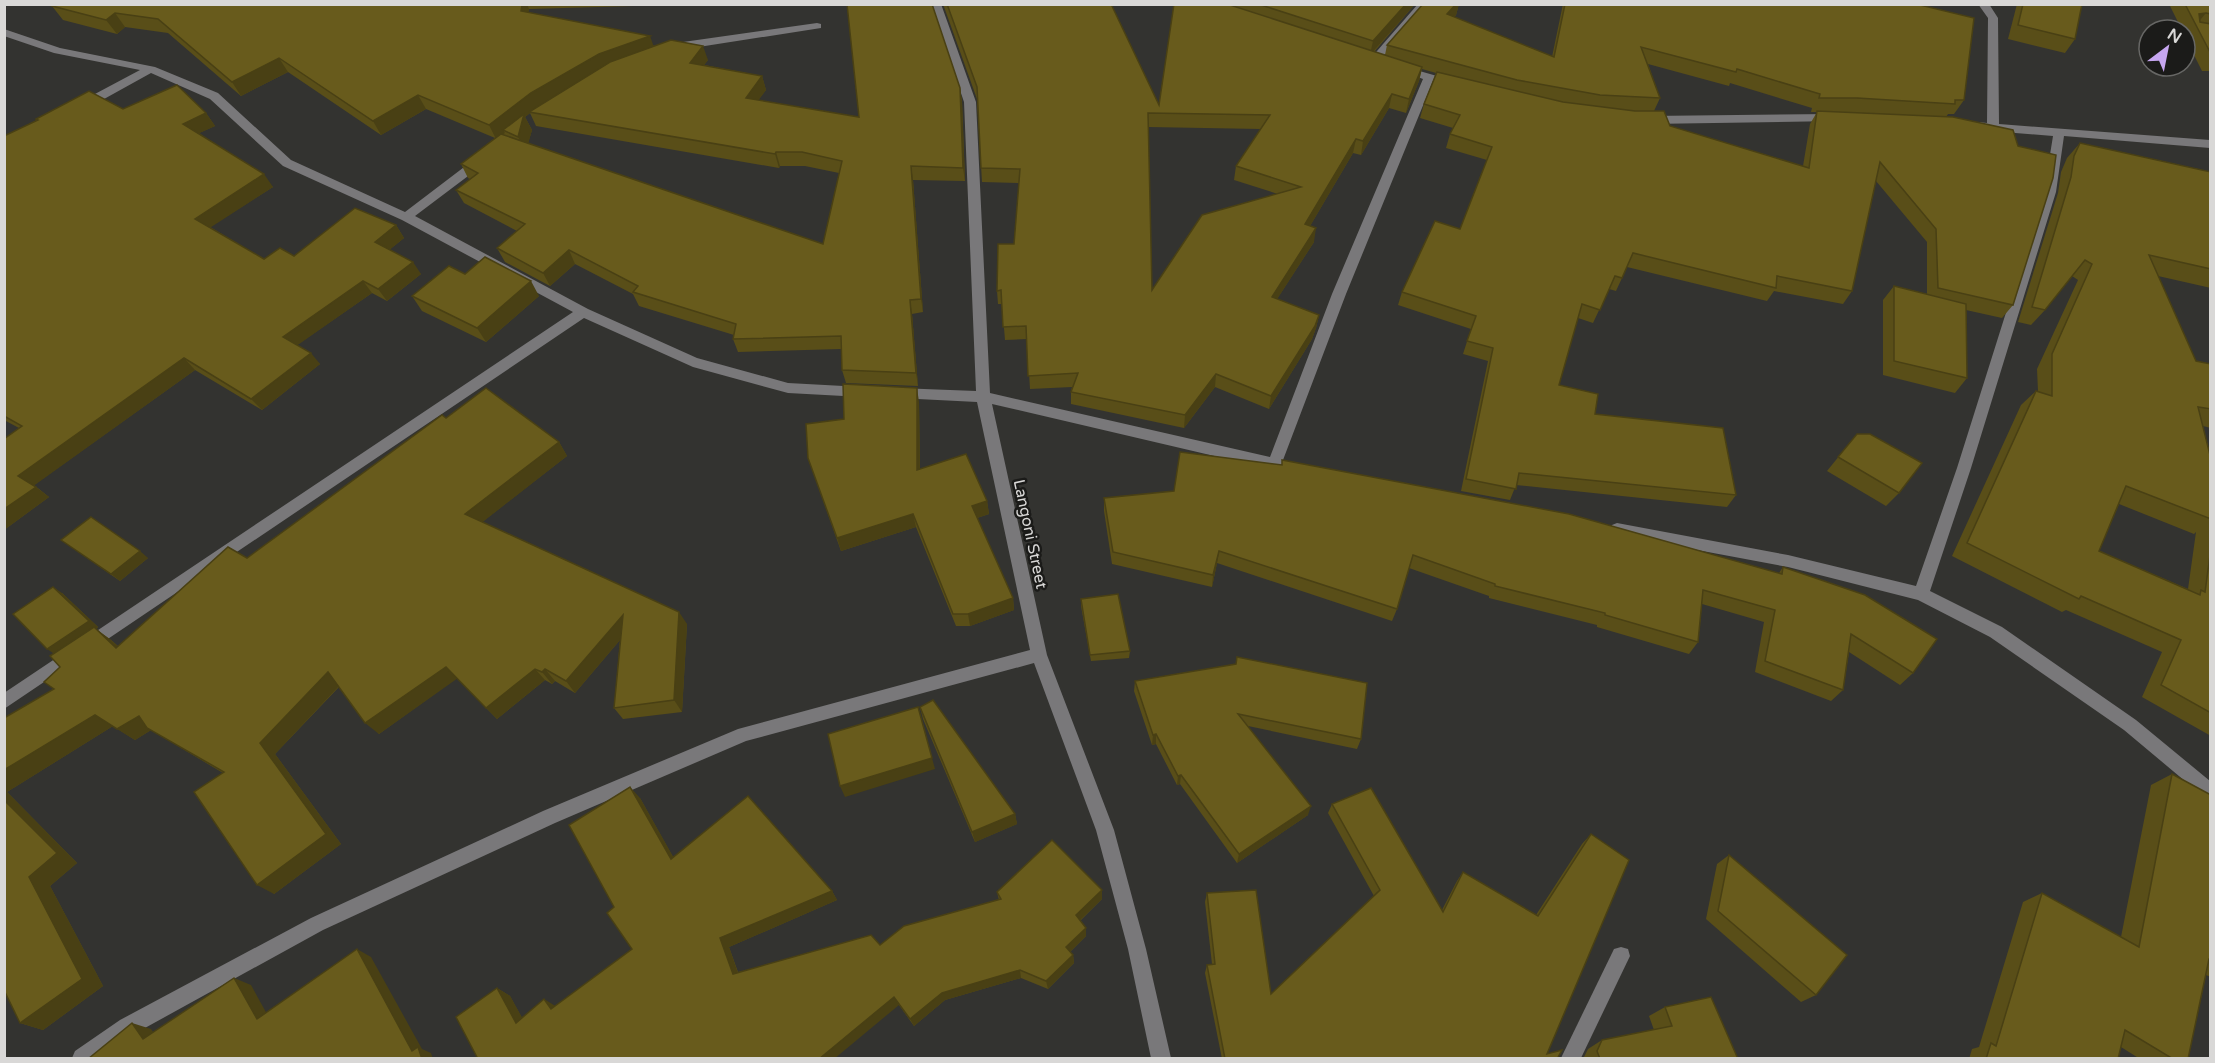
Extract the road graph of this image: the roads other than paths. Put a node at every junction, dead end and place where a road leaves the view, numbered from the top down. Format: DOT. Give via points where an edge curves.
graph roads {
  1 [pos="936,4"];
  2 [pos="1424,4"];
  3 [pos="1983,4"];
  4 [pos="817,26"];
  5 [pos="4,32"];
  6 [pos="662,52"];
  7 [pos="151,69"];
  8 [pos="1429,77"];
  9 [pos="1461,86"];
  10 [pos="67,114"];
  11 [pos="1845,118"];
  12 [pos="1634,119"];
  13 [pos="1971,125"];
  14 [pos="1994,126"];
  15 [pos="2059,132"];
  16 [pos="2211,144"];
  17 [pos="488,154"];
  18 [pos="406,217"];
  19 [pos="583,312"];
  20 [pos="983,397"];
  21 [pos="1274,464"];
  22 [pos="1309,471"];
  23 [pos="1601,526"];
  24 [pos="1922,594"];
  25 [pos="1039,655"];
  26 [pos="4,702"];
  27 [pos="2211,791"];
  28 [pos="1621,956"];
  29 [pos="82,1059"];
  30 [pos="1161,1059"];
  31 [pos="1571,1059"];
  1 -- 20 [label="street, Langoni Street" via="970,102"];
  2 -- 8 [label="street" via="1379,62"];
  3 -- 14 [label="street" via="1993,18"];
  4 -- 6 [label="street" via="683,45"];
  5 -- 7 [label="street" via="58,51"];
  7 -- 10 [label="street"];
  7 -- 18 [label="street" via="214,96 287,163"];
  8 -- 9 [label="street"];
  8 -- 21 [label="street"];
  11 -- 12 [label="street"];
  13 -- 14 [label="street"];
  14 -- 15 [label="street"];
  15 -- 16 [label="street"];
  15 -- 24 [label="street" via="2050,192"];
  17 -- 18 [label="street"];
  18 -- 19 [label="street"];
  19 -- 20 [label="street" via="693,362 788,388"];
  19 -- 26 [label="street"];
  20 -- 21 [label="street"];
  20 -- 25 [label="street, Langoni Street"];
  21 -- 22 [label="street"];
  23 -- 24 [label="street" via="1788,561"];
  24 -- 27 [label="street" via="1996,632 2130,725"];
  25 -- 29 [label="street" via="722,743 316,924 127,1027"];
  25 -- 30 [label="street, Langoni Street" via="1105,830"];
  28 -- 31 [label="street"];
}
